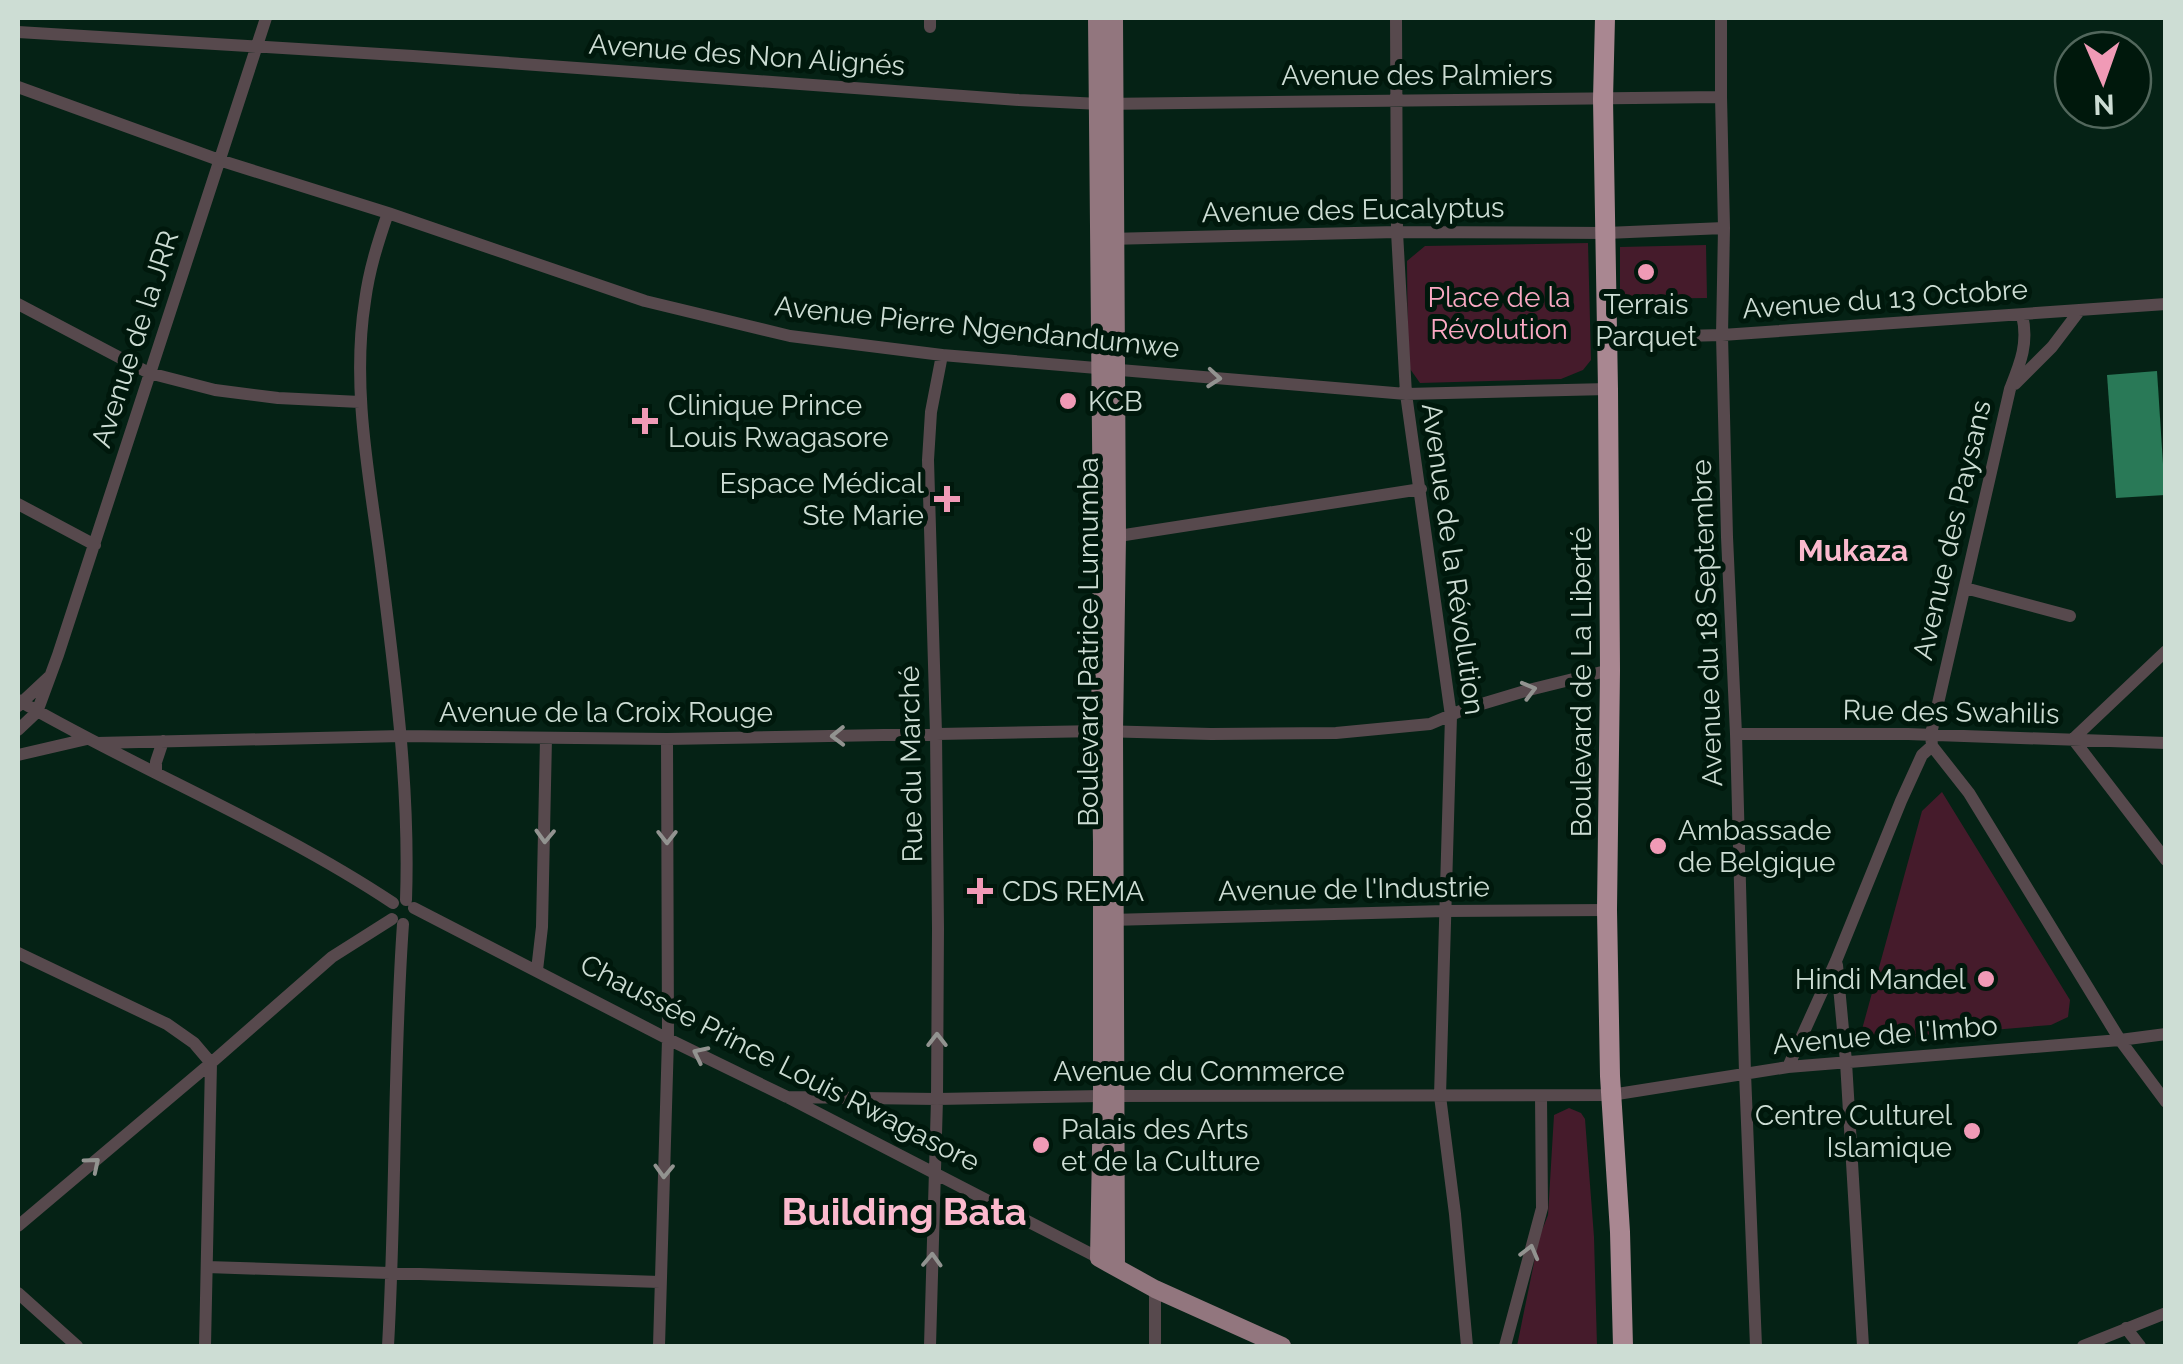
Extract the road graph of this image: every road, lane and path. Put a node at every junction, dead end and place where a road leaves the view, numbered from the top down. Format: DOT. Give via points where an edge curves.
graph roads {
  1 [pos="59,18"];
  2 [pos="266,18"];
  3 [pos="1098,18"];
  4 [pos="1114,18"];
  5 [pos="1396,18"];
  6 [pos="1604,18"];
  7 [pos="1721,18"];
  8 [pos="18,32"];
  9 [pos="54,33"];
  10 [pos="257,46"];
  11 [pos="18,88"];
  12 [pos="1720,97"];
  13 [pos="1603,99"];
  14 [pos="1396,100"];
  15 [pos="1107,104"];
  16 [pos="220,160"];
  17 [pos="388,213"];
  18 [pos="1724,228"];
  19 [pos="1397,232"];
  20 [pos="1606,233"];
  21 [pos="1108,239"];
  22 [pos="18,304"];
  23 [pos="2166,304"];
  24 [pos="2080,310"];
  25 [pos="2022,316"];
  26 [pos="1722,335"];
  27 [pos="1607,338"];
  28 [pos="942,355"];
  29 [pos="1108,370"];
  30 [pos="149,374"];
  31 [pos="1608,388"];
  32 [pos="2010,389"];
  33 [pos="1406,394"];
  34 [pos="360,402"];
  35 [pos="1420,489"];
  36 [pos="18,504"];
  37 [pos="1110,538"];
  38 [pos="95,545"];
  39 [pos="1965,588"];
  40 [pos="2070,616"];
  41 [pos="2166,651"];
  42 [pos="1610,670"];
  43 [pos="51,675"];
  44 [pos="19,703"];
  45 [pos="37,712"];
  46 [pos="1451,716"];
  47 [pos="18,730"];
  48 [pos="1107,731"];
  49 [pos="936,733"];
  50 [pos="1736,734"];
  51 [pos="402,736"];
  52 [pos="546,738"];
  53 [pos="2072,738"];
  54 [pos="667,739"];
  55 [pos="1932,740"];
  56 [pos="92,741"];
  57 [pos="163,741"];
  58 [pos="2166,743"];
  59 [pos="18,755"];
  60 [pos="156,772"];
  61 [pos="2166,860"];
  62 [pos="404,904"];
  63 [pos="1608,910"];
  64 [pos="1445,911"];
  65 [pos="1108,920"];
  66 [pos="397,921"];
  67 [pos="18,952"];
  68 [pos="1836,960"];
  69 [pos="538,970"];
  70 [pos="2166,1034"];
  71 [pos="668,1039"];
  72 [pos="2120,1040"];
  73 [pos="1846,1062"];
  74 [pos="212,1063"];
  75 [pos="1788,1068"];
  76 [pos="1744,1073"];
  77 [pos="1611,1095"];
  78 [pos="1109,1096"];
  79 [pos="1440,1096"];
  80 [pos="1541,1096"];
  81 [pos="787,1097"];
  82 [pos="937,1099"];
  83 [pos="2166,1102"];
  84 [pos="934,1172"];
  85 [pos="18,1226"];
  86 [pos="1107,1262"];
  87 [pos="206,1267"];
  88 [pos="392,1273"];
  89 [pos="660,1282"];
  90 [pos="1155,1289"];
  91 [pos="18,1292"];
  92 [pos="2166,1313"];
  93 [pos="2126,1328"];
  94 [pos="77,1346"];
  95 [pos="205,1346"];
  96 [pos="388,1346"];
  97 [pos="658,1346"];
  98 [pos="930,1346"];
  99 [pos="1155,1346"];
  100 [pos="1282,1346"];
  101 [pos="1467,1346"];
  102 [pos="1505,1346"];
  103 [pos="1623,1346"];
  104 [pos="1756,1346"];
  105 [pos="1863,1346"];
  106 [pos="2083,1346"];
  107 [pos="2140,1346"];
  1 -- 9 [label="street"];
  2 -- 10 [label="street, Avenue de la JRR"];
  3 -- 15 [label="main road, Boulevard Patrice Lumumba"];
  4 -- 15 [label="main road, Boulevard Patrice Lumumba"];
  5 -- 14 [label="street, Avenue de la Révolution"];
  6 -- 13 [label="highway, Boulevard de La Liberté"];
  7 -- 12 [label="street, Avenue du 18 Septembre"];
  8 -- 9 [label="street, Avenue des Non Alignés"];
  9 -- 10 [label="street, Avenue des Non Alignés"];
  10 -- 15 [label="street, Avenue des Non Alignés"];
  10 -- 16 [label="street, Avenue de la JRR"];
  11 -- 16 [label="street, Avenue Pierre Ngendandumwe"];
  12 -- 13 [label="street, Avenue des Palmiers"];
  12 -- 18 [label="street, Avenue du 18 Septembre"];
  13 -- 14 [label="street, Avenue des Palmiers"];
  13 -- 20 [label="highway, Boulevard de La Liberté"];
  14 -- 15 [label="street, Avenue des Palmiers"];
  14 -- 19 [label="street, Avenue de la Révolution"];
  15 -- 21 [label="main road, Boulevard Patrice Lumumba"];
  16 -- 17 [label="street, Avenue Pierre Ngendandumwe"];
  16 -- 30 [label="street, Avenue de la JRR"];
  17 -- 28 [label="street, Avenue Pierre Ngendandumwe" via="664,306 790,336"];
  17 -- 34 [label="street" via="364,302"];
  18 -- 20 [label="street, Avenue des Eucalyptus"];
  18 -- 26 [label="street, Avenue du 18 Septembre"];
  19 -- 20 [label="street, Avenue des Eucalyptus"];
  19 -- 21 [label="street, Avenue des Eucalyptus"];
  19 -- 33 [label="street, Avenue de la Révolution"];
  20 -- 27 [label="highway, Boulevard de La Liberté"];
  21 -- 29 [label="main road, Boulevard Patrice Lumumba"];
  22 -- 30 [label="street"];
  23 -- 24 [label="street, Avenue du 13 Octobre"];
  24 -- 25 [label="street, Avenue du 13 Octobre"];
  24 -- 32 [label="street, Avenue des Paysans"];
  25 -- 26 [label="street, Avenue du 13 Octobre"];
  25 -- 32 [label="street, Avenue des Paysans" via="2024,354"];
  26 -- 27 [label="street, Avenue du 13 Octobre"];
  26 -- 50 [label="street, Avenue du 18 Septembre"];
  27 -- 31 [label="highway, Boulevard de La Liberté"];
  28 -- 29 [label="street, Avenue Pierre Ngendandumwe"];
  28 -- 49 [label="street, Rue du Marché" via="928,460"];
  29 -- 33 [label="street, Avenue Pierre Ngendandumwe, one-way"];
  29 -- 37 [label="main road, Boulevard Patrice Lumumba"];
  30 -- 34 [label="street" via="215,390"];
  30 -- 38 [label="street, Avenue de la JRR"];
  31 -- 33 [label="street, Avenue Pierre Ngendandumwe"];
  31 -- 42 [label="highway, Boulevard de La Liberté"];
  32 -- 39 [label="street, Avenue des Paysans"];
  33 -- 35 [label="street, Avenue de la Révolution"];
  34 -- 51 [label="street"];
  35 -- 37 [label="street"];
  35 -- 46 [label="street, Avenue de la Révolution"];
  36 -- 38 [label="street"];
  37 -- 48 [label="main road, Boulevard Patrice Lumumba"];
  38 -- 43 [label="street, Avenue de la JRR"];
  39 -- 40 [label="street"];
  39 -- 55 [label="street, Avenue des Paysans"];
  41 -- 53 [label="street"];
  46 -- 42 [label="street, Avenue de la Croix Rouge, one-way"];
  42 -- 63 [label="highway, Boulevard de La Liberté"];
  43 -- 44 [label="street, Avenue de la JRR"];
  43 -- 45 [label="street, Avenue de la JRR"];
  44 -- 45 [label="street, Chaussée Prince Louis Rwagasore"];
  45 -- 47 [label="street"];
  45 -- 56 [label="street, Chaussée Prince Louis Rwagasore"];
  46 -- 48 [label="street, Avenue de la Croix Rouge" via="1430,724 1336,732"];
  46 -- 64 [label="street, Avenue de la Révolution"];
  48 -- 49 [label="street, Avenue de la Croix Rouge"];
  48 -- 65 [label="main road, Boulevard Patrice Lumumba"];
  49 -- 54 [label="street, Avenue de la Croix Rouge, one-way"];
  82 -- 49 [label="street, Rue du Marché, one-way"];
  50 -- 55 [label="street, Rue des Swahilis"];
  50 -- 76 [label="street, Avenue du 18 Septembre"];
  51 -- 52 [label="street, Avenue de la Croix Rouge"];
  51 -- 57 [label="street, Avenue de la Croix Rouge"];
  51 -- 62 [label="street"];
  52 -- 54 [label="street, Avenue de la Croix Rouge"];
  52 -- 69 [label="street, one-way"];
  53 -- 55 [label="street, Rue des Swahilis"];
  53 -- 58 [label="street, Rue des Swahilis"];
  53 -- 61 [label="street"];
  54 -- 71 [label="street, one-way"];
  55 -- 68 [label="street, Avenue des Paysans"];
  55 -- 72 [label="street"];
  56 -- 57 [label="street, Avenue de la Croix Rouge"];
  56 -- 59 [label="street, Avenue de la Croix Rouge"];
  56 -- 60 [label="street, Chaussée Prince Louis Rwagasore"];
  57 -- 60 [label="street"];
  60 -- 62 [label="street, Chaussée Prince Louis Rwagasore"];
  62 -- 66 [label="street" via="389,912"];
  62 -- 66 [label="street" via="413,916"];
  62 -- 69 [label="street, Chaussée Prince Louis Rwagasore"];
  63 -- 64 [label="street, Avenue de l'Industrie"];
  63 -- 77 [label="highway, Boulevard de La Liberté"];
  64 -- 65 [label="street, Avenue de l'Industrie"];
  64 -- 79 [label="street, Avenue de la Révolution"];
  65 -- 78 [label="main road, Boulevard Patrice Lumumba"];
  66 -- 74 [label="street" via="332,957"];
  66 -- 88 [label="street"];
  67 -- 74 [label="street" via="167,1024"];
  68 -- 73 [label="street"];
  68 -- 75 [label="street, Avenue des Paysans"];
  69 -- 71 [label="street, Chaussée Prince Louis Rwagasore"];
  70 -- 72 [label="street, Avenue de l'Imbo"];
  81 -- 71 [label="street, Chaussée Prince Louis Rwagasore, one-way"];
  71 -- 89 [label="street, one-way"];
  72 -- 73 [label="street, Avenue de l'Imbo"];
  72 -- 83 [label="street"];
  73 -- 75 [label="street, Avenue de l'Imbo"];
  73 -- 105 [label="street"];
  85 -- 74 [label="street, one-way"];
  74 -- 87 [label="street"];
  75 -- 76 [label="street, Avenue de l'Imbo"];
  76 -- 77 [label="street, Avenue de l'Imbo"];
  76 -- 104 [label="street, Avenue du 18 Septembre"];
  77 -- 80 [label="street, Avenue du Commerce"];
  77 -- 103 [label="highway, Boulevard de La Liberté"];
  78 -- 79 [label="street, Avenue du Commerce"];
  78 -- 82 [label="street, Avenue du Commerce"];
  78 -- 86 [label="main road, Boulevard Patrice Lumumba"];
  79 -- 80 [label="street, Avenue du Commerce"];
  79 -- 101 [label="street, Avenue de la Révolution"];
  102 -- 80 [label="street, one-way" via="1542,1208"];
  81 -- 82 [label="street, Avenue du Commerce"];
  81 -- 84 [label="street, Chaussée Prince Louis Rwagasore"];
  82 -- 84 [label="street, Rue du Marché"];
  84 -- 86 [label="street, Chaussée Prince Louis Rwagasore"];
  98 -- 84 [label="street, Rue du Marché, one-way"];
  86 -- 90 [label="main road, Chaussée Prince Louis Rwagasore"];
  87 -- 88 [label="street"];
  87 -- 95 [label="street"];
  88 -- 89 [label="street"];
  88 -- 96 [label="street"];
  89 -- 97 [label="street"];
  90 -- 99 [label="street"];
  90 -- 100 [label="main road, Chaussée Prince Louis Rwagasore"];
  91 -- 94 [label="street"];
  92 -- 93 [label="street"];
  93 -- 106 [label="street"];
  93 -- 107 [label="street"];
}
